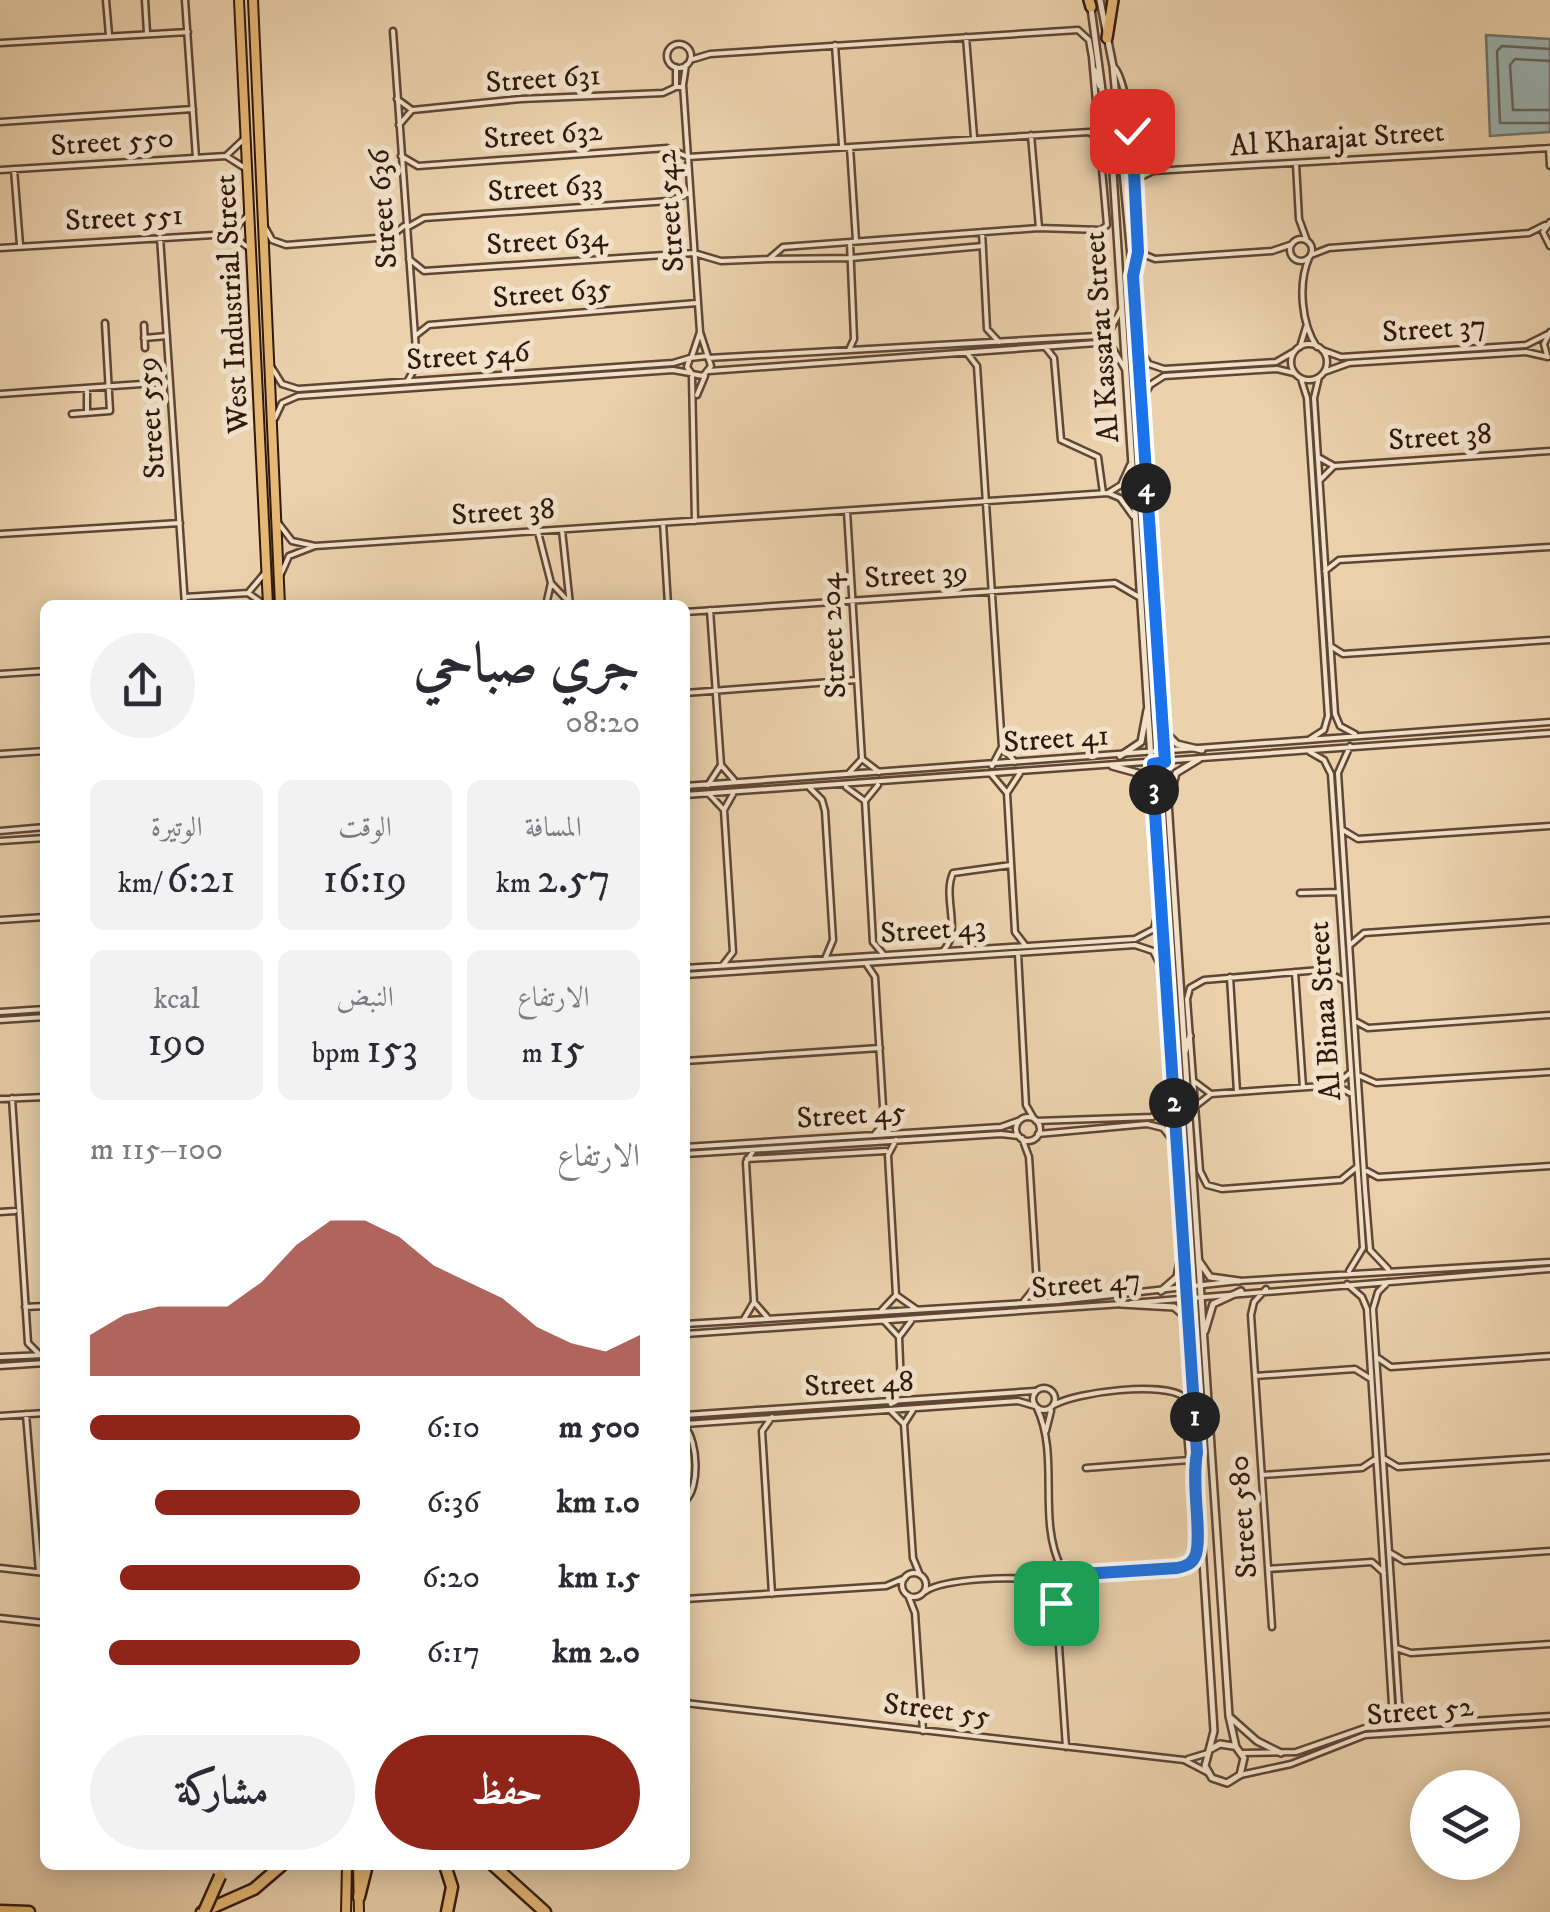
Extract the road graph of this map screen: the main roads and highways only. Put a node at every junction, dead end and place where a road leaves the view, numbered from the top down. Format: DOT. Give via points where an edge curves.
graph roads {
  1 [pos="239,0"];
  2 [pos="253,0"];
  3 [pos="1113,0"];
  4 [pos="1108,38"];
  5 [pos="266,600"];
  6 [pos="280,600"];
  7 [pos="224,1870"];
  8 [pos="276,1870"];
  9 [pos="347,1870"];
  10 [pos="358,1870"];
  11 [pos="366,1870"];
  12 [pos="447,1870"];
  13 [pos="499,1870"];
  14 [pos="359,1897"];
  15 [pos="0,1911"];
  16 [pos="29,1912"];
  17 [pos="202,1912"];
  18 [pos="346,1912"];
  19 [pos="358,1912"];
  20 [pos="447,1912"];
  21 [pos="544,1912"];
  1 -- 5 [label="main road, West Industrial Street"];
  2 -- 6 [label="main road, West Industrial Street"];
  3 -- 4 [label="highway"];
  7 -- 17 [label="highway, bridge"];
  8 -- 17 [label="highway" via="254,1890"];
  9 -- 18 [label="main road"];
  10 -- 14 [label="main road"];
  11 -- 14 [label="highway"];
  12 -- 20 [label="highway" via="452,1886"];
  13 -- 21 [label="highway"];
  14 -- 19 [label="main road"];
  15 -- 16 [label="highway"];
}
